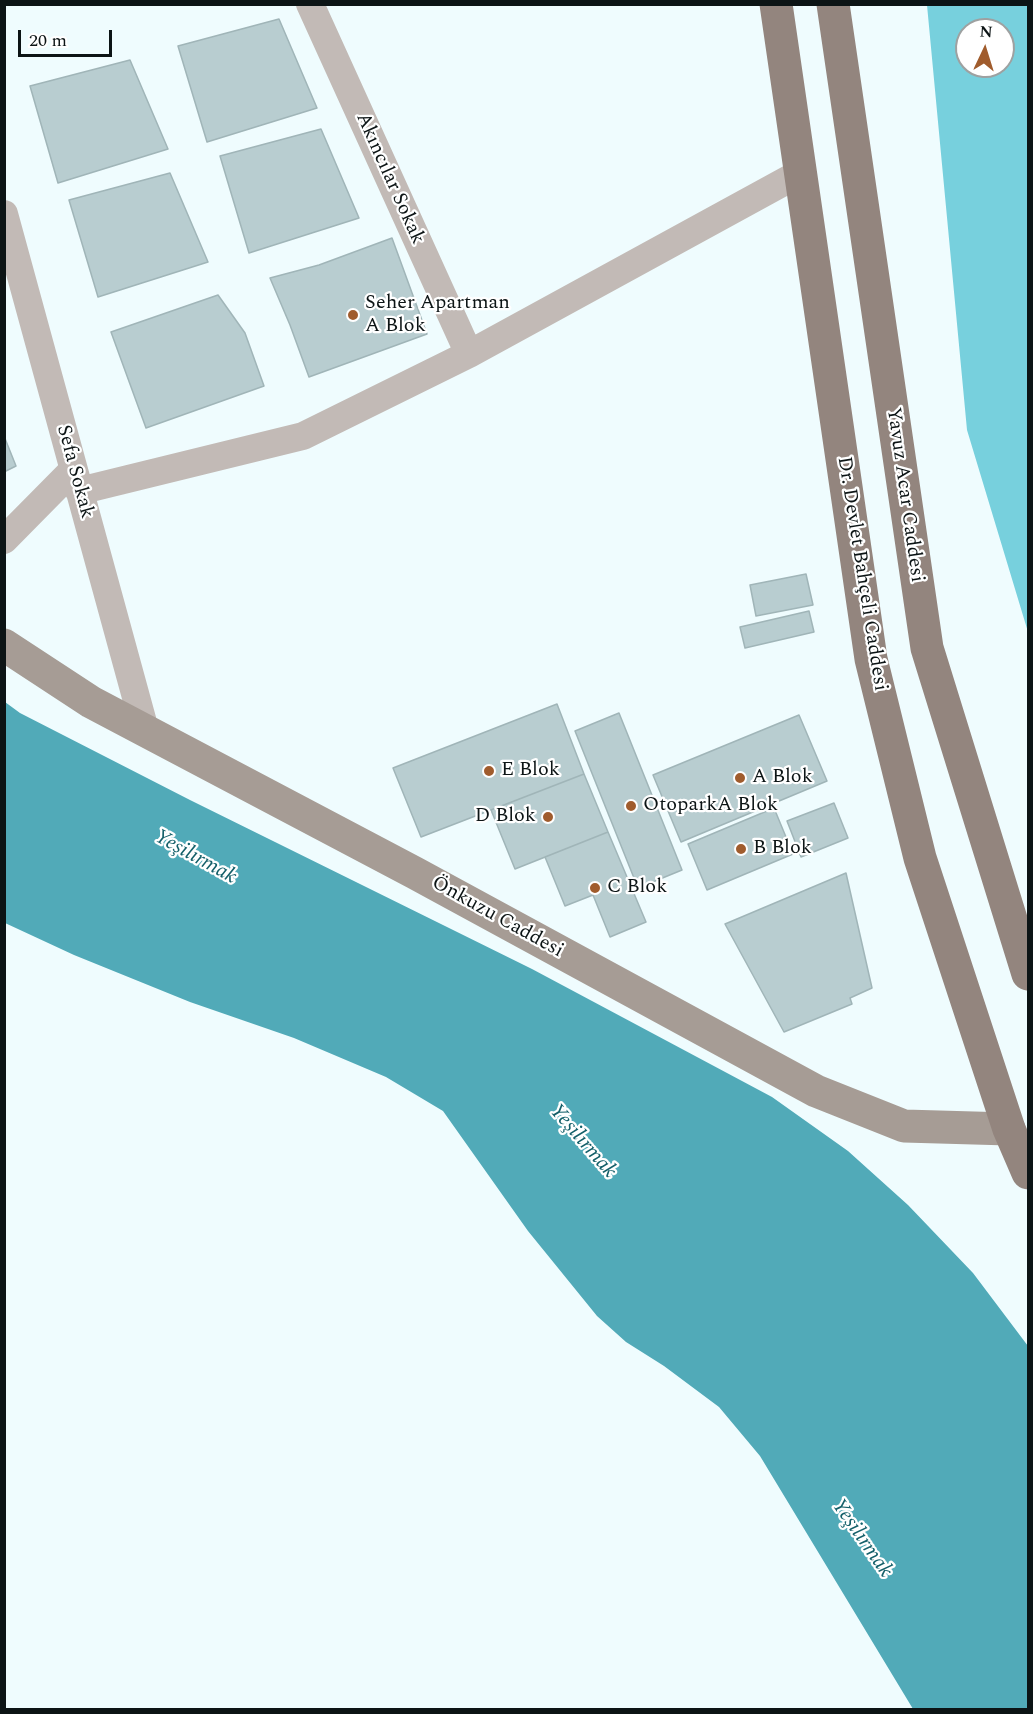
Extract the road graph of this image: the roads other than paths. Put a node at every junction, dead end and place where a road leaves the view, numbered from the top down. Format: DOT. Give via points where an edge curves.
graph roads {
  1 [pos="310,4"];
  2 [pos="776,4"];
  3 [pos="833,4"];
  4 [pos="800,173"];
  5 [pos="4,214"];
  6 [pos="469,354"];
  7 [pos="76,480"];
  8 [pos="4,540"];
  9 [pos="4,645"];
  10 [pos="145,730"];
  11 [pos="1029,974"];
  12 [pos="1009,1129"];
  13 [pos="1029,1173"];
  1 -- 6 [label="street, Akıncılar Sokak"];
  2 -- 4 [label="main road, Dr. Devlet Bahçeli Caddesi"];
  3 -- 11 [label="main road, Yavuz Acar Caddesi" via="927,648"];
  4 -- 6 [label="street"];
  4 -- 12 [label="main road, Dr. Devlet Bahçeli Caddesi" via="871,659 920,858"];
  5 -- 7 [label="street, Sefa Sokak"];
  6 -- 7 [label="street" via="303,436"];
  7 -- 8 [label="street"];
  7 -- 10 [label="street, Sefa Sokak"];
  9 -- 10 [label="street, Önkuzu Caddesi" via="92,702"];
  10 -- 12 [label="street, Önkuzu Caddesi" via="816,1091 904,1126"];
  12 -- 13 [label="main road, Dr. Devlet Bahçeli Caddesi"];
}
